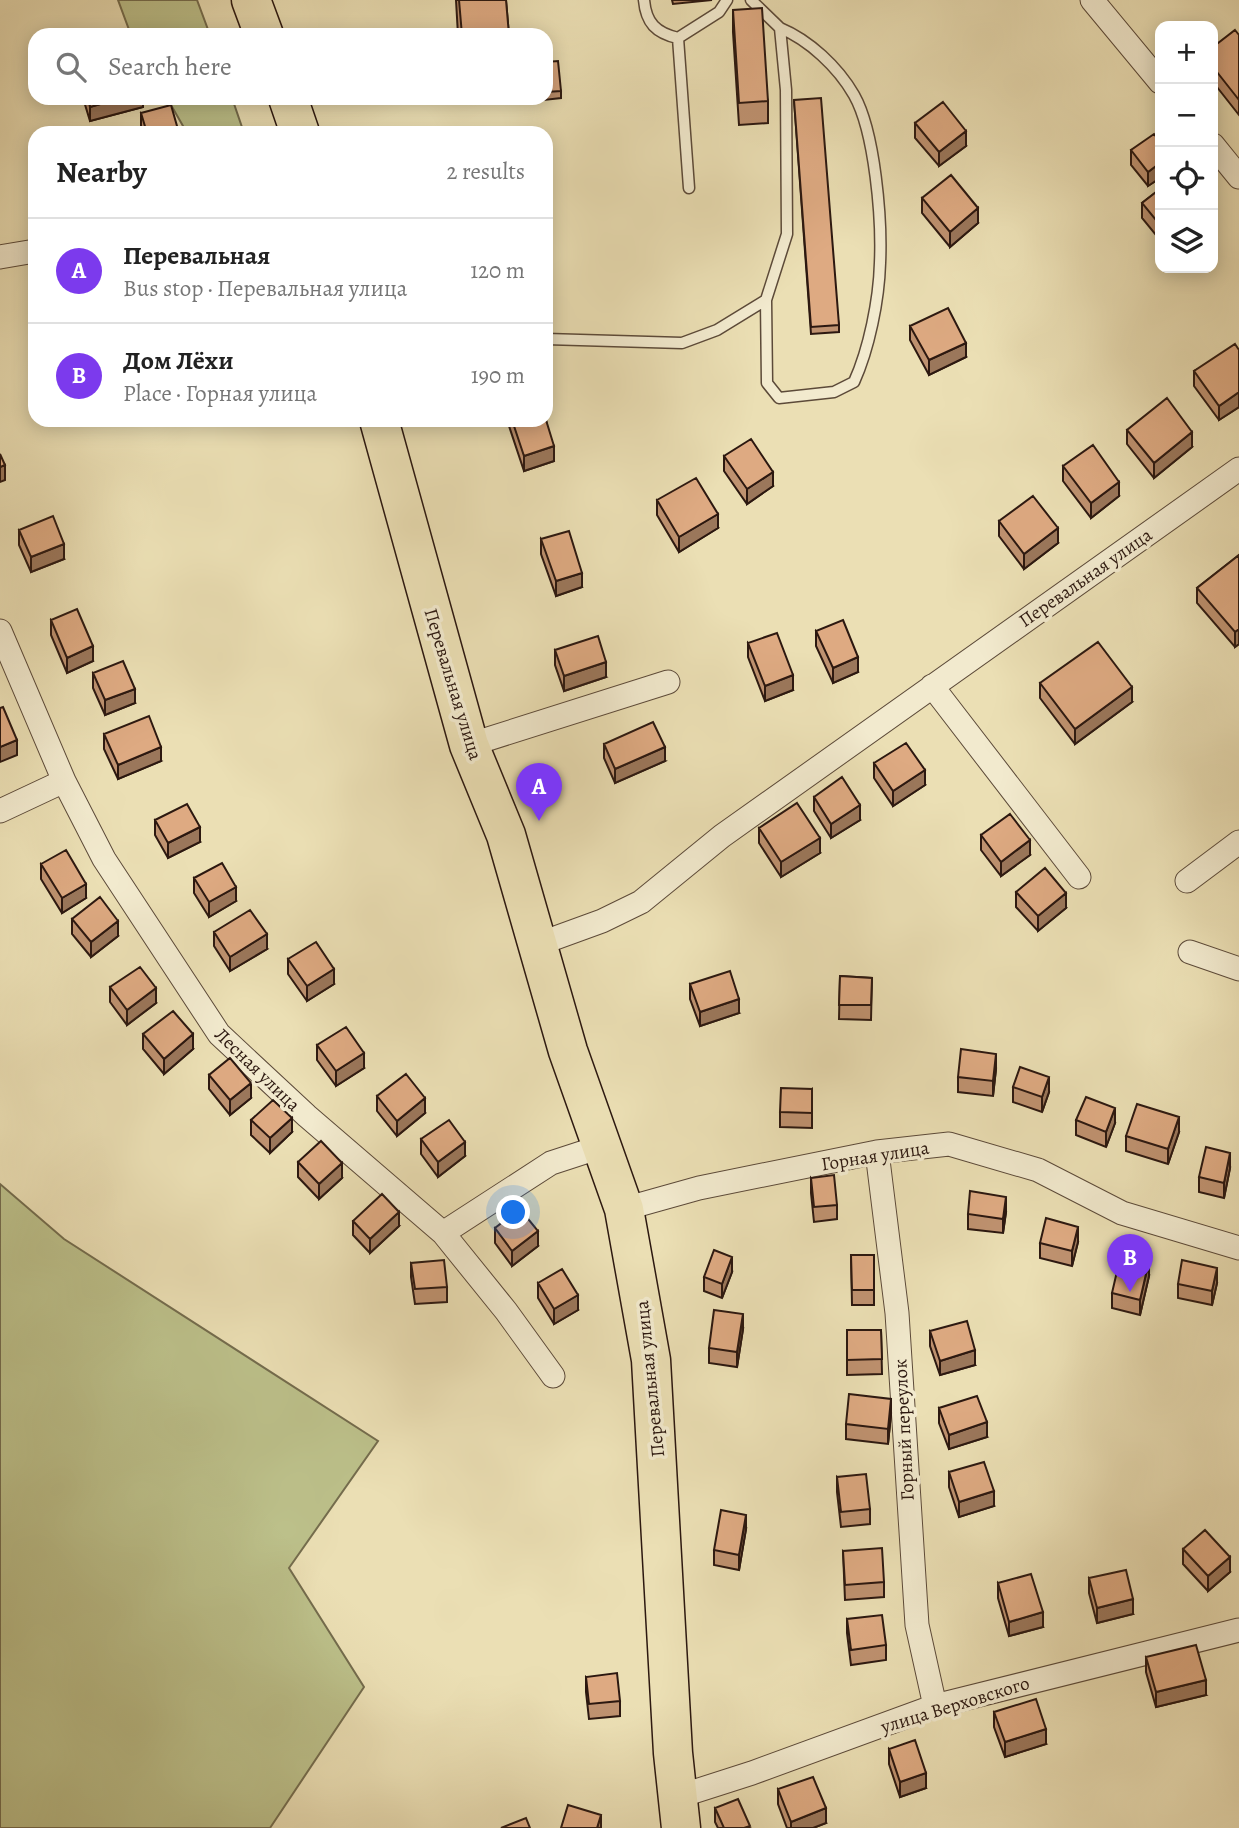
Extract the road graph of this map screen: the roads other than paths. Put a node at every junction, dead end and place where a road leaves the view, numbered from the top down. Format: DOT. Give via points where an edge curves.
graph roads {
  1 [pos="644,0"];
  2 [pos="727,0"];
  3 [pos="751,0"];
  4 [pos="1093,0"];
  5 [pos="780,28"];
  6 [pos="678,38"];
  7 [pos="1155,76"];
  8 [pos="290,105"];
  9 [pos="298,126"];
  10 [pos="1215,147"];
  11 [pos="1239,177"];
  12 [pos="689,188"];
  13 [pos="28,252"];
  14 [pos="0,257"];
  15 [pos="766,300"];
  16 [pos="553,339"];
  17 [pos="381,427"];
  18 [pos="1239,469"];
  19 [pos="0,631"];
  20 [pos="668,682"];
  21 [pos="932,686"];
  22 [pos="469,745"];
  23 [pos="64,781"];
  24 [pos="0,811"];
  25 [pos="1239,842"];
  26 [pos="1079,877"];
  27 [pos="1187,881"];
  28 [pos="536,945"];
  29 [pos="1190,952"];
  30 [pos="1239,969"];
  31 [pos="600,1147"];
  32 [pos="877,1152"];
  33 [pos="624,1209"];
  34 [pos="443,1233"];
  35 [pos="1239,1248"];
  36 [pos="553,1377"];
  37 [pos="1230,1632"];
  38 [pos="1239,1649"];
  39 [pos="935,1706"];
  40 [pos="679,1812"];
  1 -- 6 [label="lane" via="650,24 664,35"];
  2 -- 6 [label="lane" via="719,12"];
  3 -- 5 [label="lane"];
  4 -- 7 [label="street"];
  5 -- 15 [label="lane" via="786,90 787,233"];
  5 -- 15 [label="lane" via="800,36 855,96 873,151 880,263 865,357 854,382 834,392 779,398 767,383"];
  6 -- 12 [label="lane"];
  8 -- 9 [label="highway"];
  10 -- 11 [label="street"];
  13 -- 14 [label="street"];
  15 -- 16 [label="lane" via="717,330 682,343"];
  17 -- 22 [label="highway, Перевальная улица"];
  18 -- 21 [label="street, Перевальная улица"];
  19 -- 23 [label="street, Лесная улица"];
  20 -- 22 [label="street"];
  21 -- 26 [label="street"];
  21 -- 28 [label="street, Перевальная улица" via="722,836 641,902"];
  22 -- 28 [label="highway, Перевальная улица" via="506,835"];
  23 -- 24 [label="street"];
  23 -- 34 [label="street, Лесная улица" via="104,859 219,1034"];
  25 -- 27 [label="street"];
  28 -- 31 [label="highway, Перевальная улица"];
  29 -- 30 [label="street"];
  31 -- 33 [label="highway, Перевальная улица"];
  31 -- 34 [label="street" via="551,1163"];
  32 -- 33 [label="street, Горная улица" via="699,1188"];
  32 -- 35 [label="street, Горная улица" via="949,1144 1038,1170 1122,1213"];
  32 -- 39 [label="street, Горный переулок" via="897,1313 917,1625"];
  33 -- 40 [label="highway, Перевальная улица" via="651,1360"];
  34 -- 36 [label="street, Лесная улица"];
  37 -- 38 [label="street"];
  37 -- 39 [label="street, улица Верховского"];
  39 -- 40 [label="street, улица Верховского" via="752,1773"];
}
